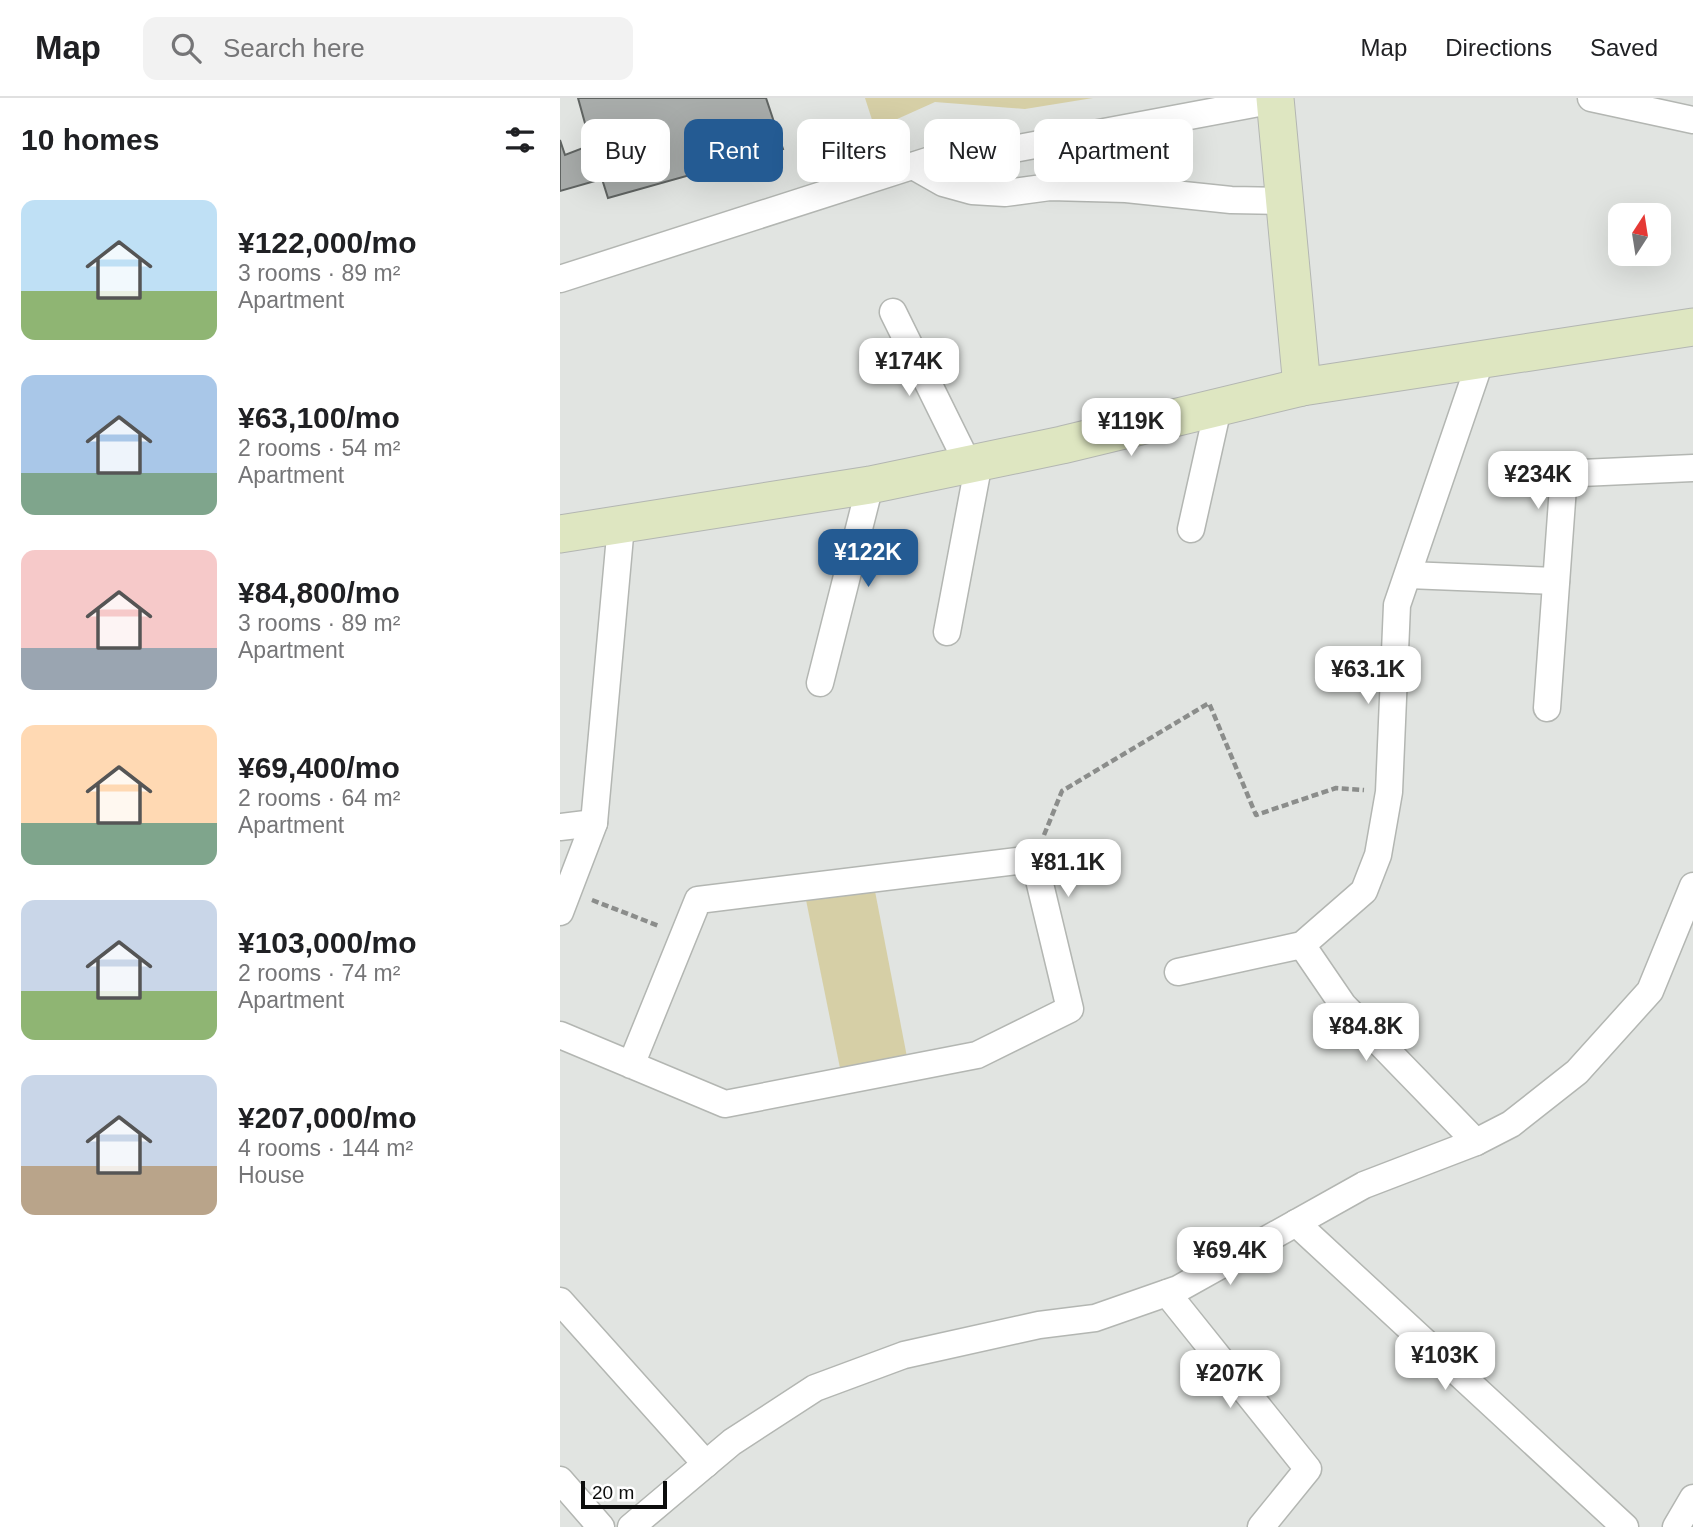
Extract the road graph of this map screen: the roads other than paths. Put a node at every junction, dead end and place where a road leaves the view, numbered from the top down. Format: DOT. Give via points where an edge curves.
graph roads {
  1 [pos="1591,98"];
  2 [pos="1275,99"];
  3 [pos="1693,120"];
  4 [pos="914,166"];
  5 [pos="1285,201"];
  6 [pos="560,279"];
  7 [pos="892,312"];
  8 [pos="1693,327"];
  9 [pos="1480,362"];
  10 [pos="1302,387"];
  11 [pos="1218,408"];
  12 [pos="974,463"];
  13 [pos="1693,468"];
  14 [pos="870,485"];
  15 [pos="621,525"];
  16 [pos="1191,529"];
  17 [pos="560,534"];
  18 [pos="1408,575"];
  19 [pos="1556,581"];
  20 [pos="947,632"];
  21 [pos="820,682"];
  22 [pos="1547,708"];
  23 [pos="594,823"];
  24 [pos="560,827"];
  25 [pos="1693,886"];
  26 [pos="564,901"];
  27 [pos="1302,945"];
  28 [pos="1178,972"];
  29 [pos="560,1035"];
  30 [pos="631,1065"];
  31 [pos="1476,1142"];
  32 [pos="1296,1223"];
  33 [pos="1167,1293"];
  34 [pos="560,1301"];
  35 [pos="706,1464"];
  36 [pos="560,1480"];
  37 [pos="1693,1498"];
  38 [pos="601,1527"];
  39 [pos="631,1527"];
  40 [pos="1262,1527"];
  41 [pos="1625,1527"];
  42 [pos="1676,1527"];
  1 -- 3 [label="street"];
  2 -- 4 [label="street" via="992,153 937,158"];
  2 -- 5 [label="street"];
  4 -- 5 [label="street" via="943,183 972,191 1126,189"];
  4 -- 6 [label="street"];
  5 -- 10 [label="street"];
  7 -- 12 [label="street"];
  8 -- 9 [label="street"];
  9 -- 10 [label="street"];
  9 -- 18 [label="street"];
  10 -- 11 [label="street"];
  11 -- 12 [label="street"];
  11 -- 16 [label="street"];
  12 -- 14 [label="street"];
  12 -- 20 [label="street"];
  13 -- 19 [label="street" via="1581,474 1563,487"];
  14 -- 15 [label="street"];
  14 -- 21 [label="street"];
  15 -- 17 [label="street"];
  15 -- 23 [label="street"];
  18 -- 19 [label="street"];
  18 -- 27 [label="street" via="1397,605 1389,792 1378,855 1364,891"];
  19 -- 22 [label="street"];
  23 -- 24 [label="street"];
  23 -- 26 [label="street"];
  25 -- 31 [label="street" via="1650,991 1577,1072 1511,1124"];
  27 -- 28 [label="street"];
  27 -- 31 [label="street" via="1343,1005"];
  29 -- 30 [label="street"];
  30 -- 30 [label="street" via="725,1104 977,1055 1070,1009 1034,859 698,900"];
  31 -- 32 [label="street" via="1364,1185"];
  32 -- 33 [label="street"];
  32 -- 41 [label="street"];
  33 -- 35 [label="street" via="1095,1318 1039,1325 904,1355 815,1388"];
  33 -- 40 [label="street" via="1308,1469"];
  34 -- 35 [label="street"];
  35 -- 39 [label="street"];
  36 -- 38 [label="street"];
  37 -- 42 [label="street"];
}
